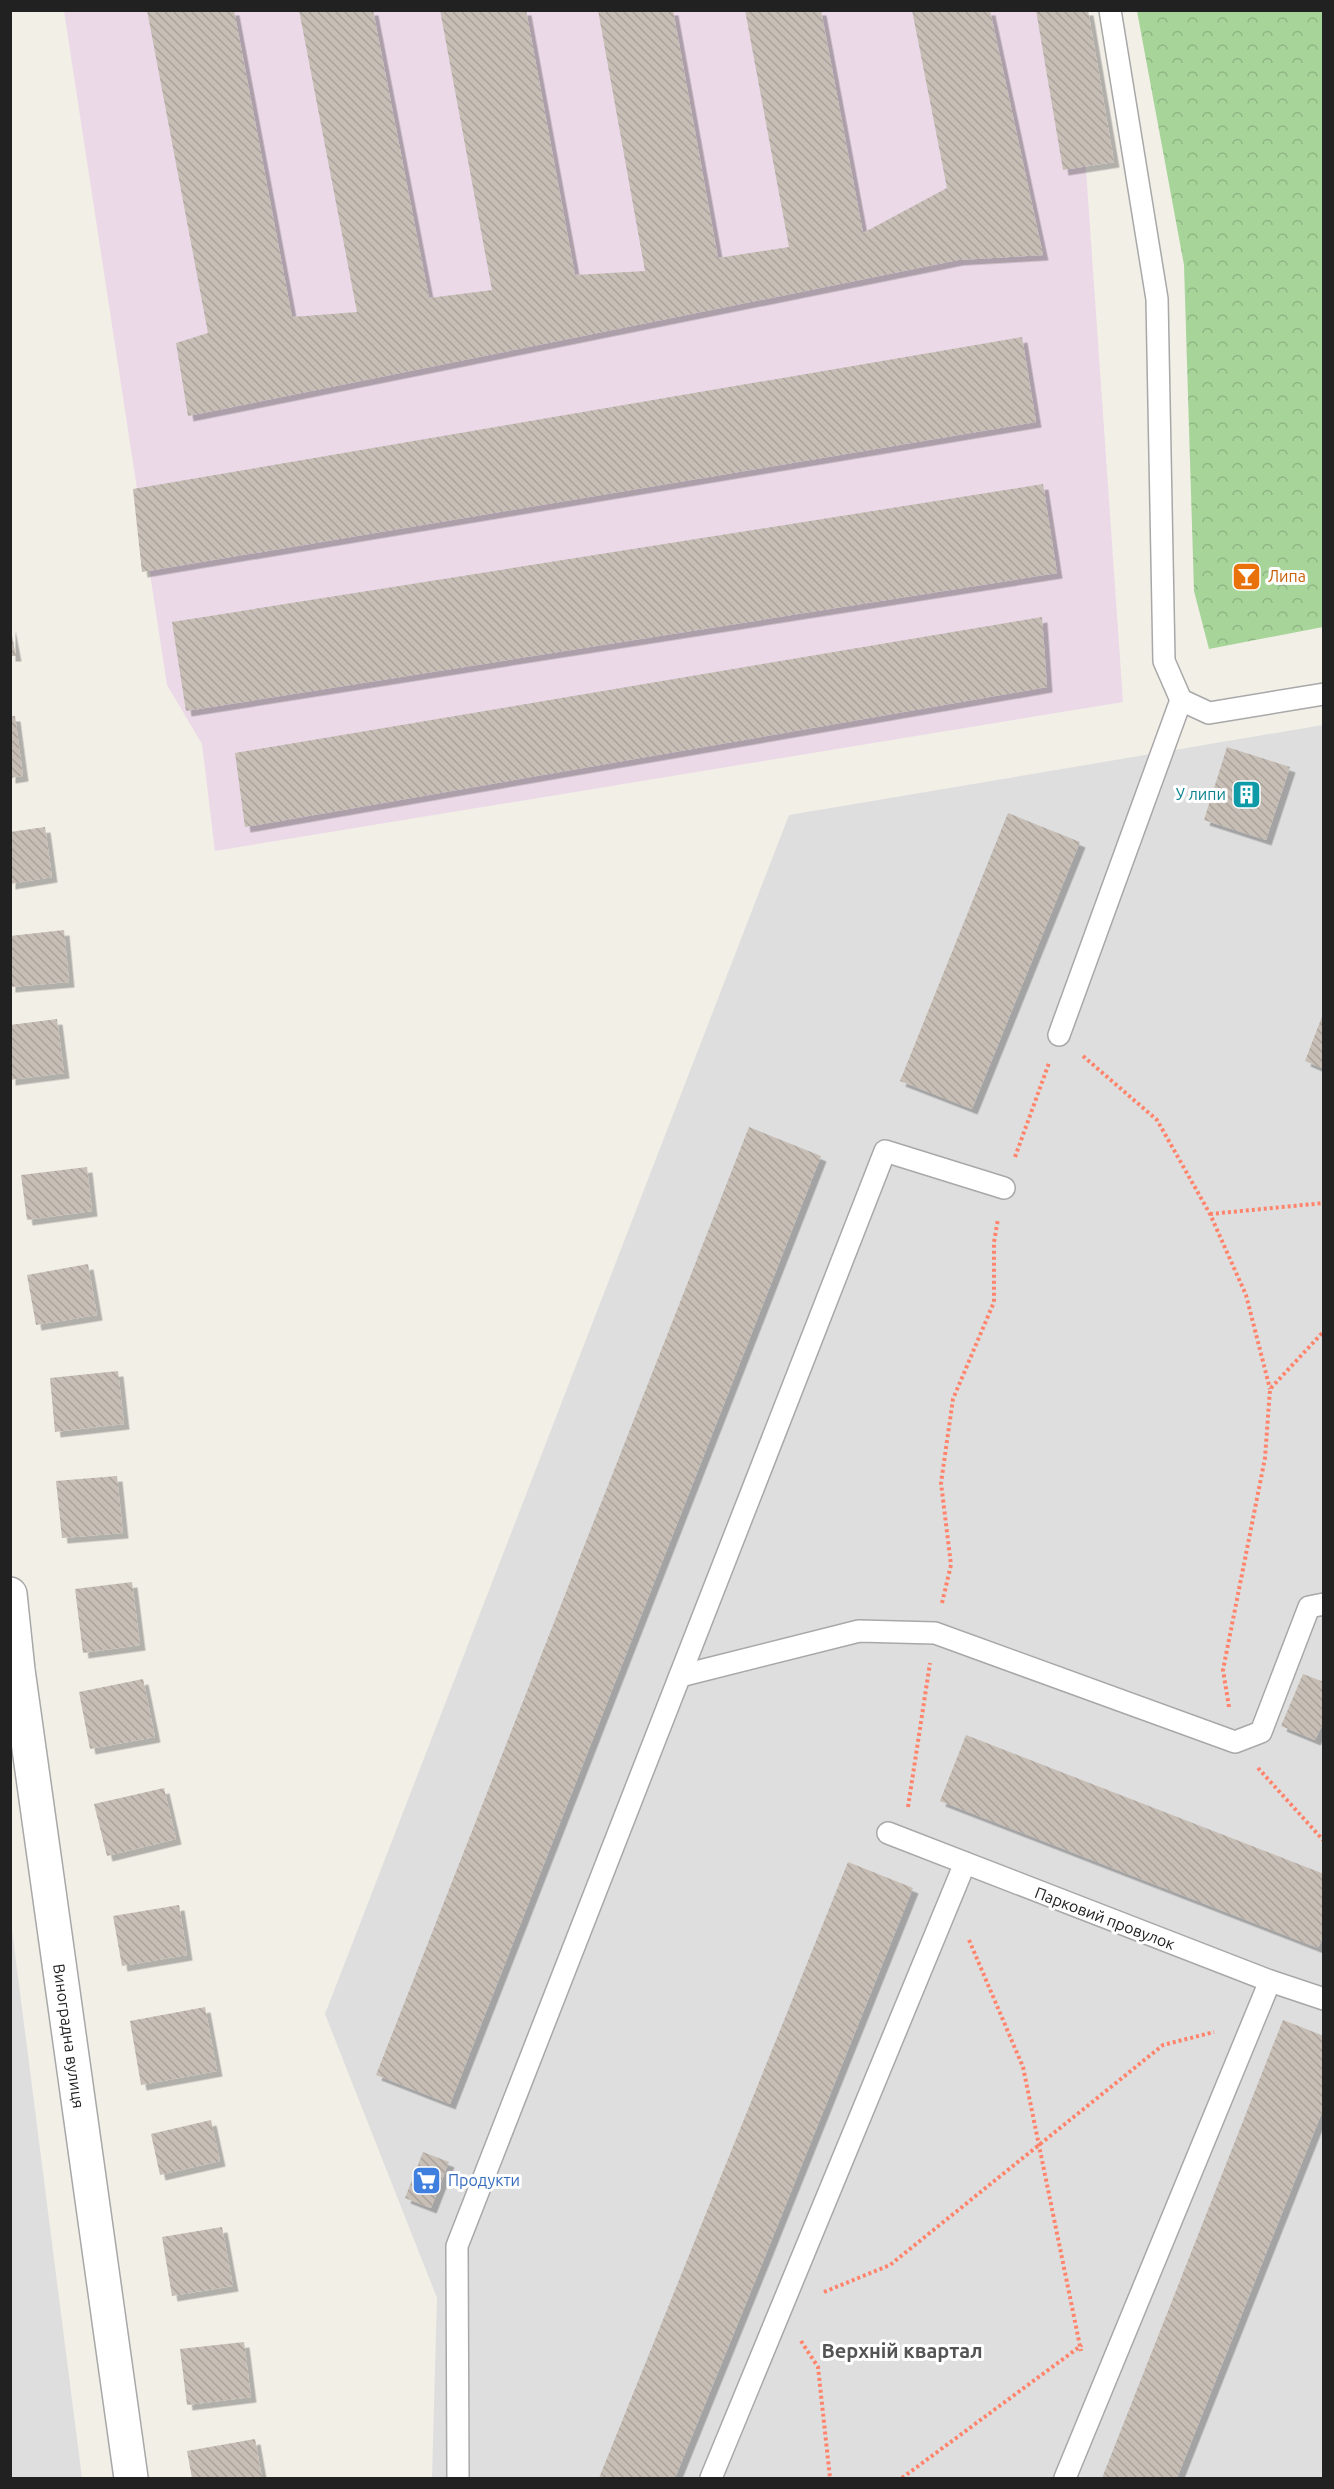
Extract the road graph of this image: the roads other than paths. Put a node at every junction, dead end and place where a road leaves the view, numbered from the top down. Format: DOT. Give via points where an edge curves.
graph roads {
  1 [pos="1110,10"];
  2 [pos="1323,694"];
  3 [pos="1181,700"];
  4 [pos="1059,1035"];
  5 [pos="1004,1188"];
  6 [pos="10,1594"];
  7 [pos="1323,1605"];
  8 [pos="680,1676"];
  9 [pos="896,1836"];
  10 [pos="965,1863"];
  11 [pos="1270,1981"];
  12 [pos="1323,1999"];
  13 [pos="131,2478"];
  14 [pos="458,2478"];
  15 [pos="711,2478"];
  16 [pos="1065,2478"];
  1 -- 3 [label="lane" via="1157,299 1164,661"];
  2 -- 3 [label="lane" via="1209,713"];
  3 -- 4 [label="lane"];
  5 -- 8 [label="lane" via="885,1150"];
  6 -- 13 [label="street, Виноградна вулиця"];
  7 -- 8 [label="lane" via="1309,1607 1261,1732 1234,1742 935,1633 859,1631"];
  8 -- 14 [label="lane" via="457,2246"];
  9 -- 10 [label="lane, Парковий провулок"];
  10 -- 11 [label="lane, Парковий провулок"];
  10 -- 15 [label="lane"];
  11 -- 12 [label="lane, Парковий провулок"];
  11 -- 16 [label="lane"];
}
